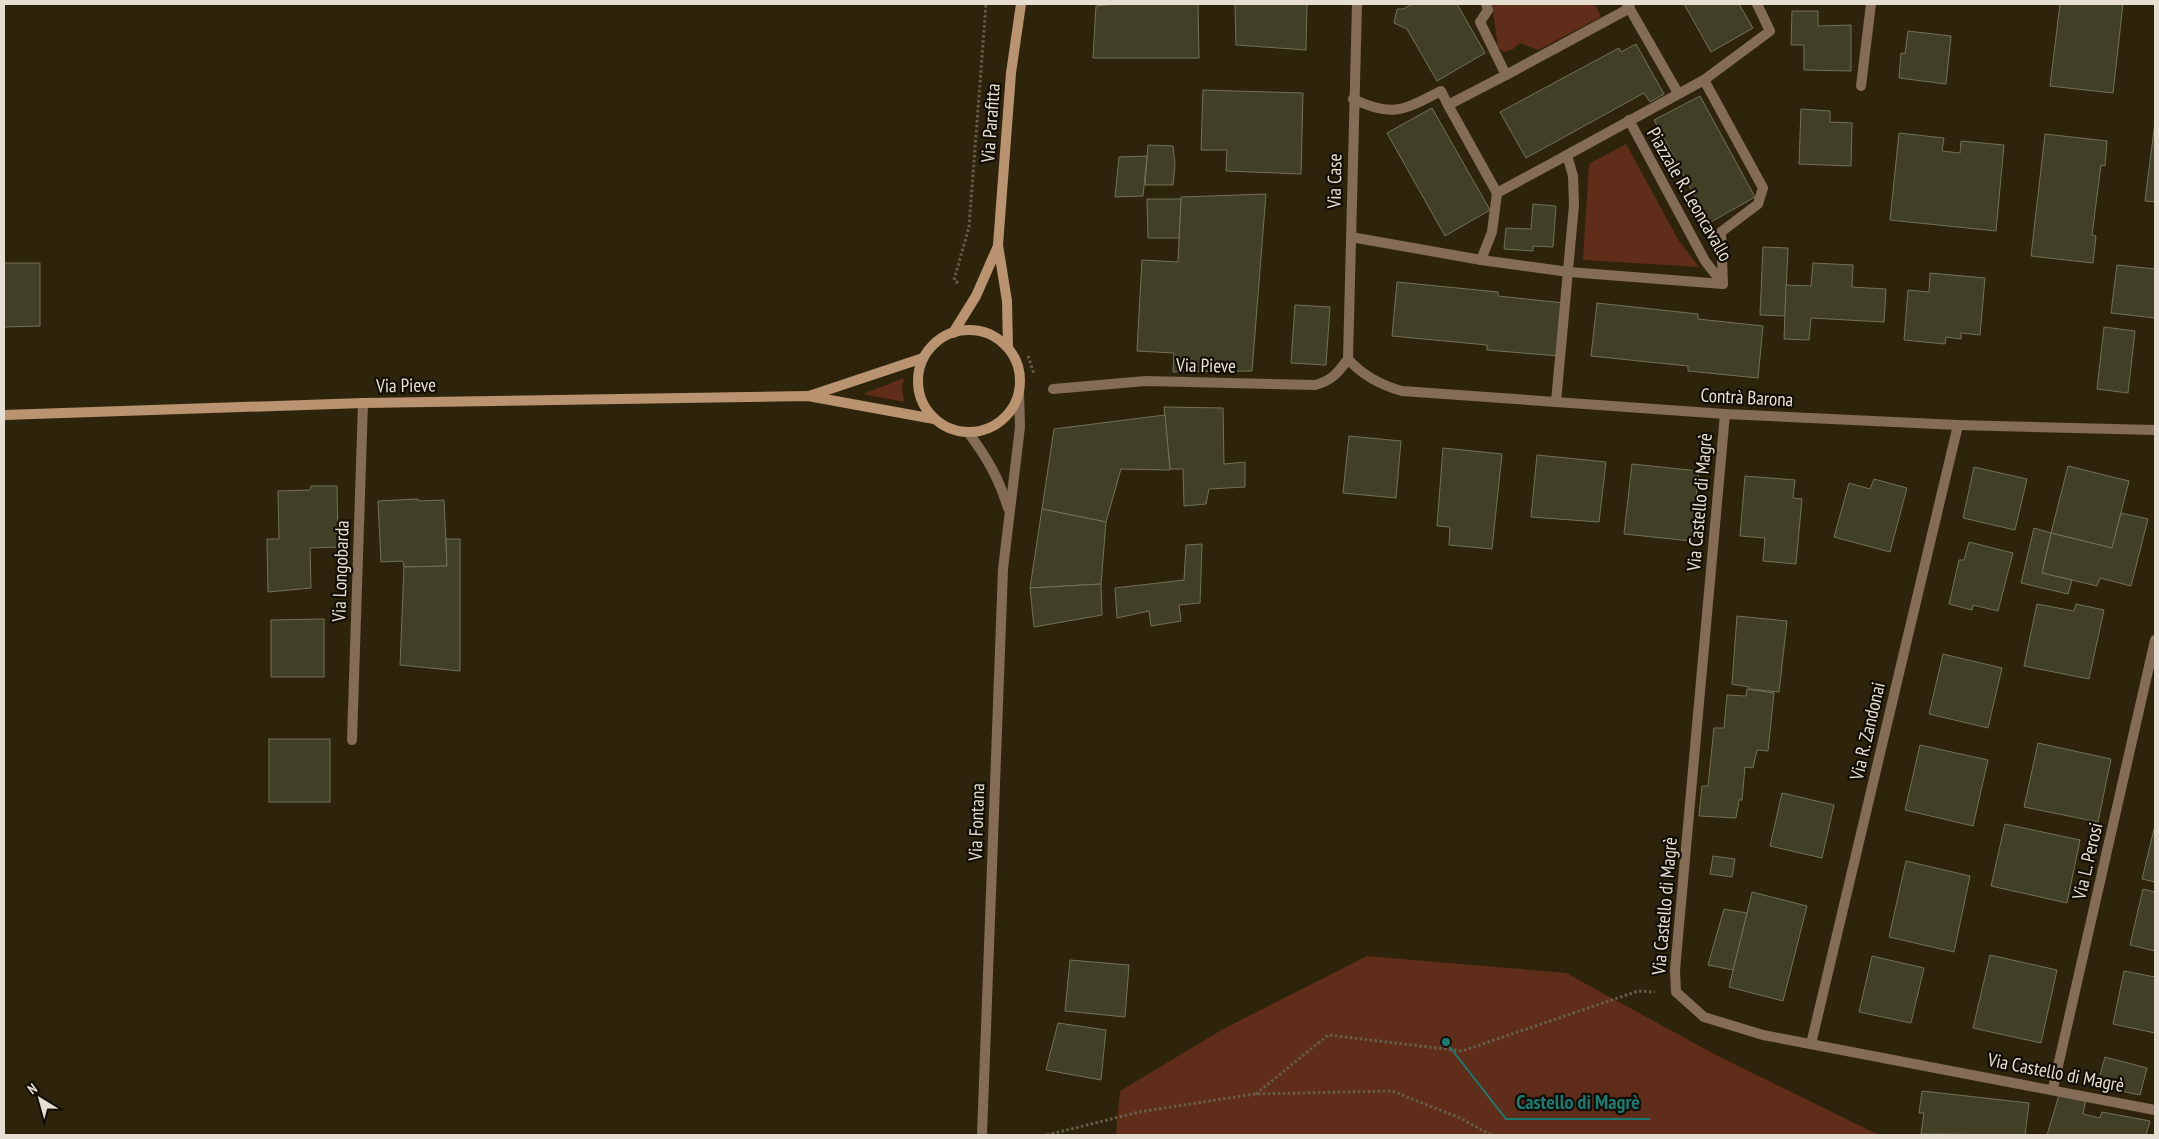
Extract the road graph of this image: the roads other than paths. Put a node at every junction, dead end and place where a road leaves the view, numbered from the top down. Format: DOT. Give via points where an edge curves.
graph roads {
  1 [pos="1021,4"];
  2 [pos="1357,4"];
  3 [pos="1486,4"];
  4 [pos="1757,4"];
  5 [pos="1870,4"];
  6 [pos="1629,6"];
  7 [pos="1506,75"];
  8 [pos="1704,80"];
  9 [pos="1861,86"];
  10 [pos="1678,93"];
  11 [pos="1353,99"];
  12 [pos="1448,105"];
  13 [pos="1629,120"];
  14 [pos="1567,155"];
  15 [pos="1497,193"];
  16 [pos="1351,237"];
  17 [pos="998,245"];
  18 [pos="1481,260"];
  19 [pos="1569,272"];
  20 [pos="1723,284"];
  21 [pos="953,333"];
  22 [pos="1008,347"];
  23 [pos="923,358"];
  24 [pos="1348,360"];
  25 [pos="1053,389"];
  26 [pos="1019,392"];
  27 [pos="808,396"];
  28 [pos="1556,402"];
  29 [pos="363,403"];
  30 [pos="4,414"];
  31 [pos="1724,414"];
  32 [pos="934,419"];
  33 [pos="1958,425"];
  34 [pos="2155,430"];
  35 [pos="968,432"];
  36 [pos="1008,511"];
  37 [pos="2155,640"];
  38 [pos="352,740"];
  39 [pos="1811,1044"];
  40 [pos="2053,1088"];
  41 [pos="2155,1110"];
  42 [pos="982,1135"];
  1 -- 17 [label="street, Via Parafitta" via="1011,73"];
  2 -- 11 [label="street, Via Case"];
  3 -- 7 [label="street" via="1488,10 1480,22"];
  4 -- 8 [label="street, Piazzale R. Leoncavallo" via="1770,31"];
  5 -- 9 [label="street"];
  6 -- 7 [label="street"];
  6 -- 10 [label="street"];
  7 -- 12 [label="street"];
  8 -- 10 [label="street, Piazzale R. Leoncavallo"];
  8 -- 20 [label="street, Piazzale R. Leoncavallo" via="1763,188 1758,204 1721,232"];
  10 -- 13 [label="street, Piazzale R. Leoncavallo"];
  11 -- 12 [label="street" via="1371,108 1390,112 1441,91"];
  11 -- 16 [label="street, Via Case"];
  12 -- 15 [label="street"];
  13 -- 14 [label="street, Piazzale R. Leoncavallo"];
  13 -- 20 [label="street, Piazzale R. Leoncavallo" via="1705,261"];
  14 -- 15 [label="street, Piazzale R. Leoncavallo"];
  14 -- 19 [label="street" via="1573,176 1574,205"];
  15 -- 18 [label="street" via="1492,232"];
  16 -- 18 [label="street, Piazzale R. Leoncavallo"];
  16 -- 24 [label="street, Via Case"];
  17 -- 21 [label="street, Via Parafitta" via="976,296"];
  17 -- 22 [label="street, Via Parafitta" via="1007,301"];
  18 -- 19 [label="street, Piazzale R. Leoncavallo"];
  19 -- 20 [label="street, Piazzale R. Leoncavallo"];
  19 -- 28 [label="street"];
  21 -- 22 [label="street" via="983,332"];
  21 -- 23 [label="street" via="931,347"];
  22 -- 26 [label="street" via="1020,376"];
  23 -- 27 [label="street, Via Pieve"];
  23 -- 32 [label="street" via="918,374 919,390"];
  24 -- 25 [label="street, Via Pieve" via="1338,374 1315,385 1146,381"];
  24 -- 28 [label="street, Contrà Barona" via="1382,386 1402,391"];
  26 -- 35 [label="street" via="1001,421 985,430"];
  26 -- 36 [label="street, Via Fontana" via="1020,427"];
  27 -- 29 [label="street, Via Pieve"];
  27 -- 32 [label="street, Via Pieve"];
  28 -- 31 [label="street, Contrà Barona"];
  29 -- 30 [label="street, Via Pieve"];
  29 -- 38 [label="street, Via Longobarda"];
  31 -- 33 [label="street, Contrà Barona"];
  31 -- 39 [label="street, Via Castello di Magrè" via="1674,981 1676,992 1695,1011 1717,1023"];
  32 -- 35 [label="street" via="944,426"];
  33 -- 34 [label="street, Contrà Barona"];
  33 -- 39 [label="street, Via R. Zandonai"];
  35 -- 36 [label="street, Via Fontana" via="1000,480"];
  36 -- 42 [label="street, Via Fontana" via="1003,569"];
  37 -- 40 [label="street, Via L. Perosi"];
  39 -- 40 [label="street, Via Castello di Magrè"];
  40 -- 41 [label="street, Via Castello di Magrè"];
}
